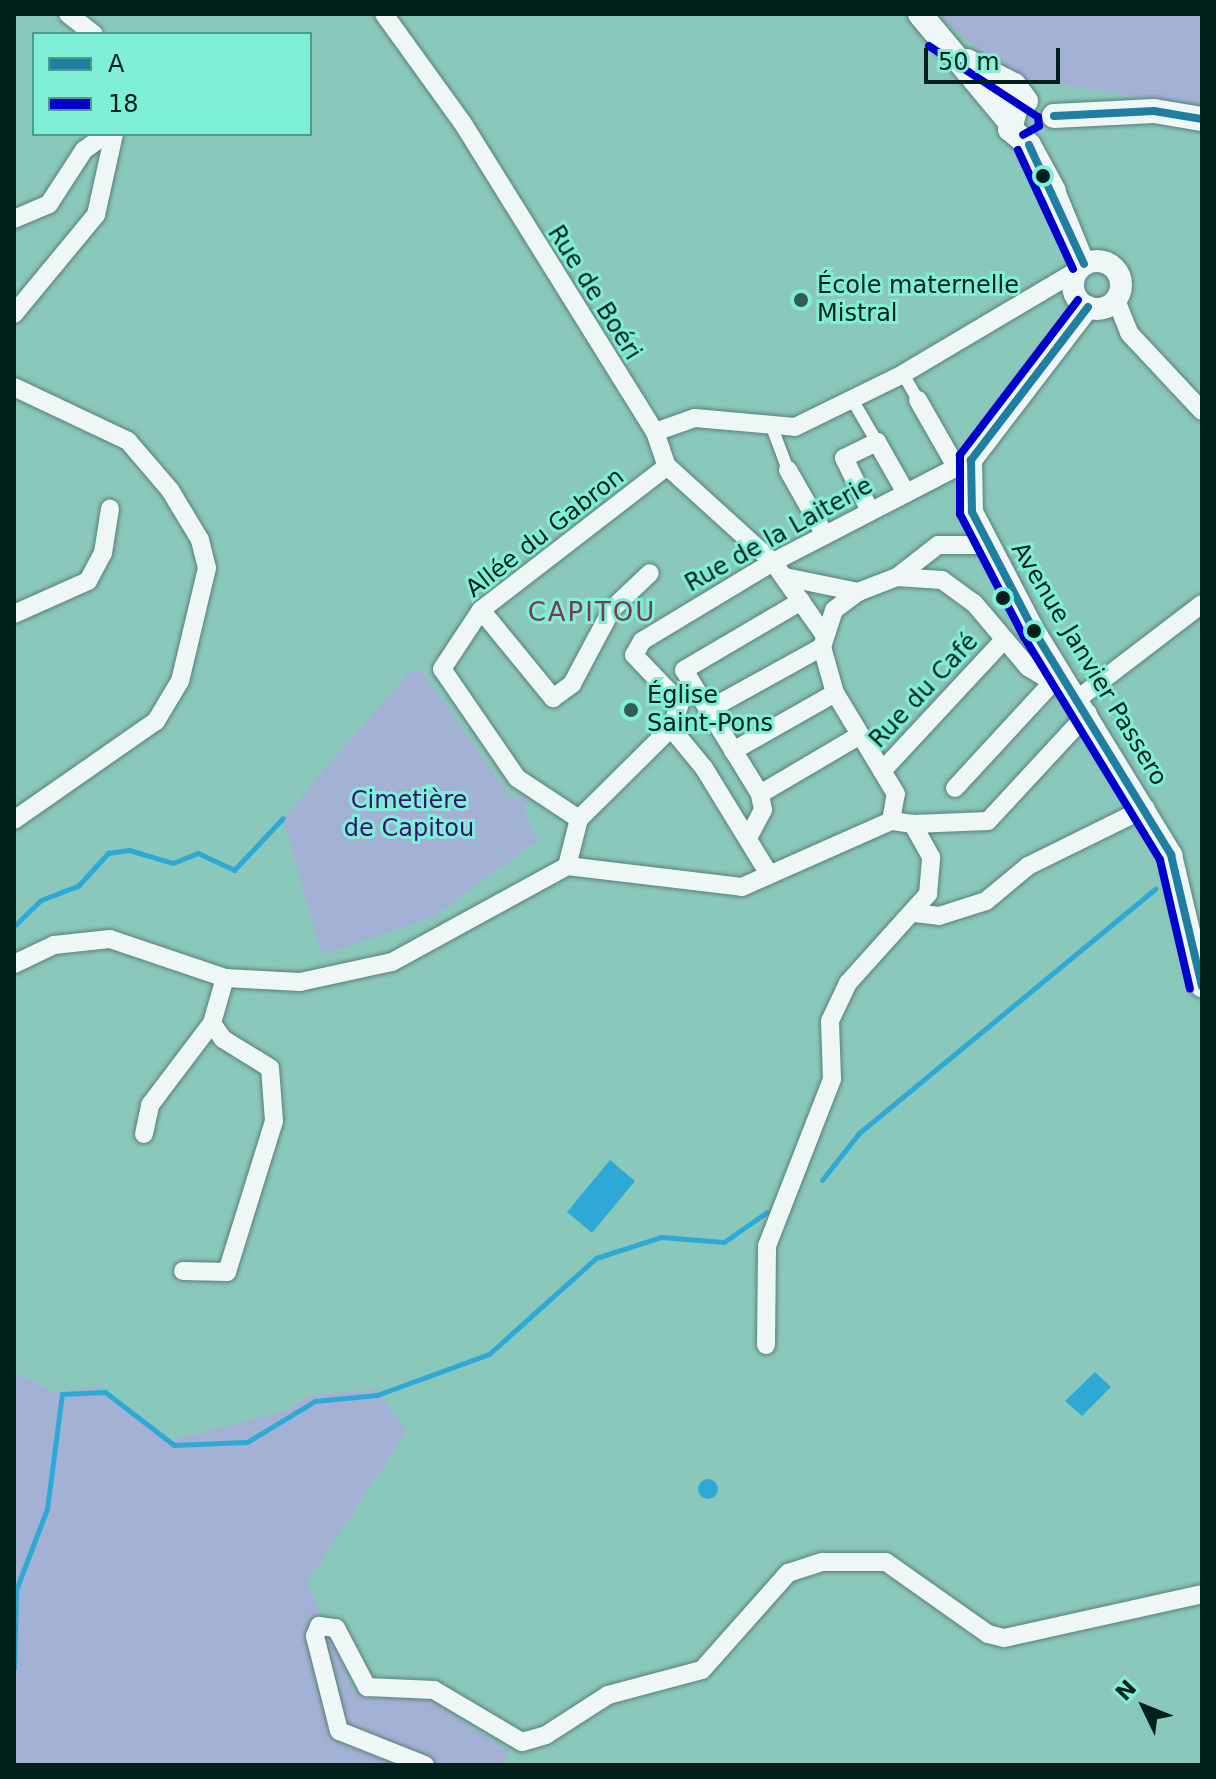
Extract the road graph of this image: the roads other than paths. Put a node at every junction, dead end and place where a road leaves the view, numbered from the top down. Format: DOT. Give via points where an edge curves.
graph roads {
  1 [pos="68,14"];
  2 [pos="384,14"];
  3 [pos="920,14"];
  4 [pos="91,32"];
  5 [pos="936,36"];
  6 [pos="1026,101"];
  7 [pos="1054,116"];
  8 [pos="1202,119"];
  9 [pos="1009,121"];
  10 [pos="104,136"];
  11 [pos="114,136"];
  12 [pos="1029,145"];
  13 [pos="1054,191"];
  14 [pos="14,219"];
  15 [pos="1081,267"];
  16 [pos="1116,300"];
  17 [pos="1088,307"];
  18 [pos="14,314"];
  19 [pos="903,374"];
  20 [pos="14,387"];
  21 [pos="918,400"];
  22 [pos="853,401"];
  23 [pos="1202,411"];
  24 [pos="773,430"];
  25 [pos="655,432"];
  26 [pos="877,442"];
  27 [pos="962,462"];
  28 [pos="667,466"];
  29 [pos="788,470"];
  30 [pos="906,493"];
  31 [pos="110,509"];
  32 [pos="870,511"];
  33 [pos="825,535"];
  34 [pos="987,545"];
  35 [pos="773,562"];
  36 [pos="650,573"];
  37 [pos="785,577"];
  38 [pos="897,577"];
  39 [pos="858,592"];
  40 [pos="801,601"];
  41 [pos="1202,604"];
  42 [pos="481,610"];
  43 [pos="14,614"];
  44 [pos="823,640"];
  45 [pos="1001,643"];
  46 [pos="1050,685"];
  47 [pos="835,693"];
  48 [pos="1084,706"];
  49 [pos="708,710"];
  50 [pos="671,728"];
  51 [pos="860,735"];
  52 [pos="733,751"];
  53 [pos="882,771"];
  54 [pos="955,788"];
  55 [pos="760,794"];
  56 [pos="1146,808"];
  57 [pos="579,819"];
  58 [pos="14,820"];
  59 [pos="891,821"];
  60 [pos="913,824"];
  61 [pos="748,838"];
  62 [pos="567,866"];
  63 [pos="769,874"];
  64 [pos="915,913"];
  65 [pos="14,964"];
  66 [pos="225,978"];
  67 [pos="1202,986"];
  68 [pos="212,1023"];
  69 [pos="144,1134"];
  70 [pos="183,1271"];
  71 [pos="766,1345"];
  72 [pos="1202,1594"];
  73 [pos="425,1765"];
  1 -- 4 [label="street"];
  2 -- 25 [label="street, Rue de Boéri" via="435,79"];
  3 -- 5 [label="main road"];
  5 -- 6 [label="main road" via="988,75 1014,85"];
  5 -- 9 [label="main road"];
  6 -- 7 [label="main road" via="1044,103"];
  6 -- 9 [label="main road"];
  7 -- 8 [label="main road" via="1154,111"];
  7 -- 12 [label="main road" via="1049,137"];
  9 -- 12 [label="main road" via="1013,135"];
  10 -- 14 [label="street" via="84,150 49,204"];
  11 -- 18 [label="street" via="96,215"];
  12 -- 13 [label="main road"];
  13 -- 15 [label="street"];
  15 -- 16 [label="street" via="1114,267 1121,281"];
  15 -- 17 [label="street" via="1074,291"];
  15 -- 19 [label="street"];
  16 -- 17 [label="street"];
  16 -- 23 [label="street" via="1129,333"];
  17 -- 27 [label="street"];
  19 -- 21 [label="street"];
  19 -- 22 [label="street"];
  20 -- 58 [label="street" via="128,441 170,490 200,540 207,568 180,681 156,721"];
  21 -- 27 [label="street"];
  22 -- 24 [label="street"];
  22 -- 26 [label="street"];
  24 -- 25 [label="street" via="695,418"];
  24 -- 29 [label="street"];
  25 -- 28 [label="street, Rue de Boéri"];
  26 -- 30 [label="street"];
  26 -- 32 [label="street" via="844,458"];
  27 -- 30 [label="street, Rue de la Laiterie"];
  27 -- 34 [label="street, Avenue Janvier Passero" via="972,512"];
  28 -- 35 [label="street, Rue de Boéri"];
  28 -- 42 [label="street, Allée du Gabron"];
  29 -- 33 [label="street"];
  30 -- 32 [label="street, Rue de la Laiterie"];
  31 -- 43 [label="street" via="103,553 88,581"];
  32 -- 33 [label="street, Rue de la Laiterie"];
  33 -- 35 [label="street, Rue de la Laiterie"];
  34 -- 38 [label="street" via="938,545"];
  34 -- 48 [label="street, Avenue Janvier Passero"];
  35 -- 37 [label="street, Rue de Boéri"];
  35 -- 50 [label="street, Rue de la Laiterie" via="642,641 634,655 680,703"];
  36 -- 42 [label="street" via="612,609 572,684 553,698"];
  37 -- 39 [label="street"];
  37 -- 40 [label="street, Rue de Boéri"];
  38 -- 39 [label="street"];
  38 -- 45 [label="street" via="942,580 974,603"];
  39 -- 44 [label="street" via="834,610"];
  40 -- 44 [label="street, Rue de Boéri"];
  40 -- 49 [label="street" via="684,670"];
  41 -- 48 [label="street"];
  42 -- 57 [label="street, Allée du Gabron" via="442,669 517,778"];
  44 -- 47 [label="street, Rue de Boéri"];
  44 -- 49 [label="street"];
  45 -- 46 [label="street"];
  45 -- 53 [label="street, Rue du Café"];
  46 -- 48 [label="street"];
  46 -- 54 [label="street"];
  47 -- 51 [label="street, Rue de Boéri"];
  47 -- 52 [label="street"];
  48 -- 56 [label="street, Avenue Janvier Passero"];
  48 -- 60 [label="street" via="988,821"];
  49 -- 52 [label="street"];
  50 -- 57 [label="street"];
  50 -- 61 [label="street"];
  51 -- 53 [label="street, Rue de Boéri"];
  51 -- 55 [label="street"];
  52 -- 55 [label="street"];
  53 -- 59 [label="street, Rue de Boéri" via="896,794"];
  55 -- 61 [label="street" via="763,810"];
  56 -- 64 [label="street" via="1028,866 986,901 939,916"];
  56 -- 67 [label="street, Avenue Janvier Passero" via="1171,855"];
  57 -- 62 [label="street"];
  59 -- 60 [label="street"];
  59 -- 63 [label="street"];
  60 -- 64 [label="street" via="931,857 928,894"];
  61 -- 63 [label="street"];
  62 -- 63 [label="street" via="710,888 742,887"];
  62 -- 66 [label="street" via="392,962 300,982"];
  64 -- 71 [label="street" via="848,983 830,1021 832,1079 767,1246"];
  65 -- 66 [label="street" via="54,945 110,939"];
  66 -- 68 [label="street"];
  68 -- 69 [label="street" via="150,1105"];
  68 -- 70 [label="street" via="223,1039 270,1068 274,1121 227,1272"];
  72 -- 73 [label="street" via="1004,1638 988,1634 886,1562 822,1562 788,1573 771,1588 702,1670 608,1695 546,1735 522,1742 434,1690 367,1687 336,1628 319,1626 315,1636 339,1731"];
}
